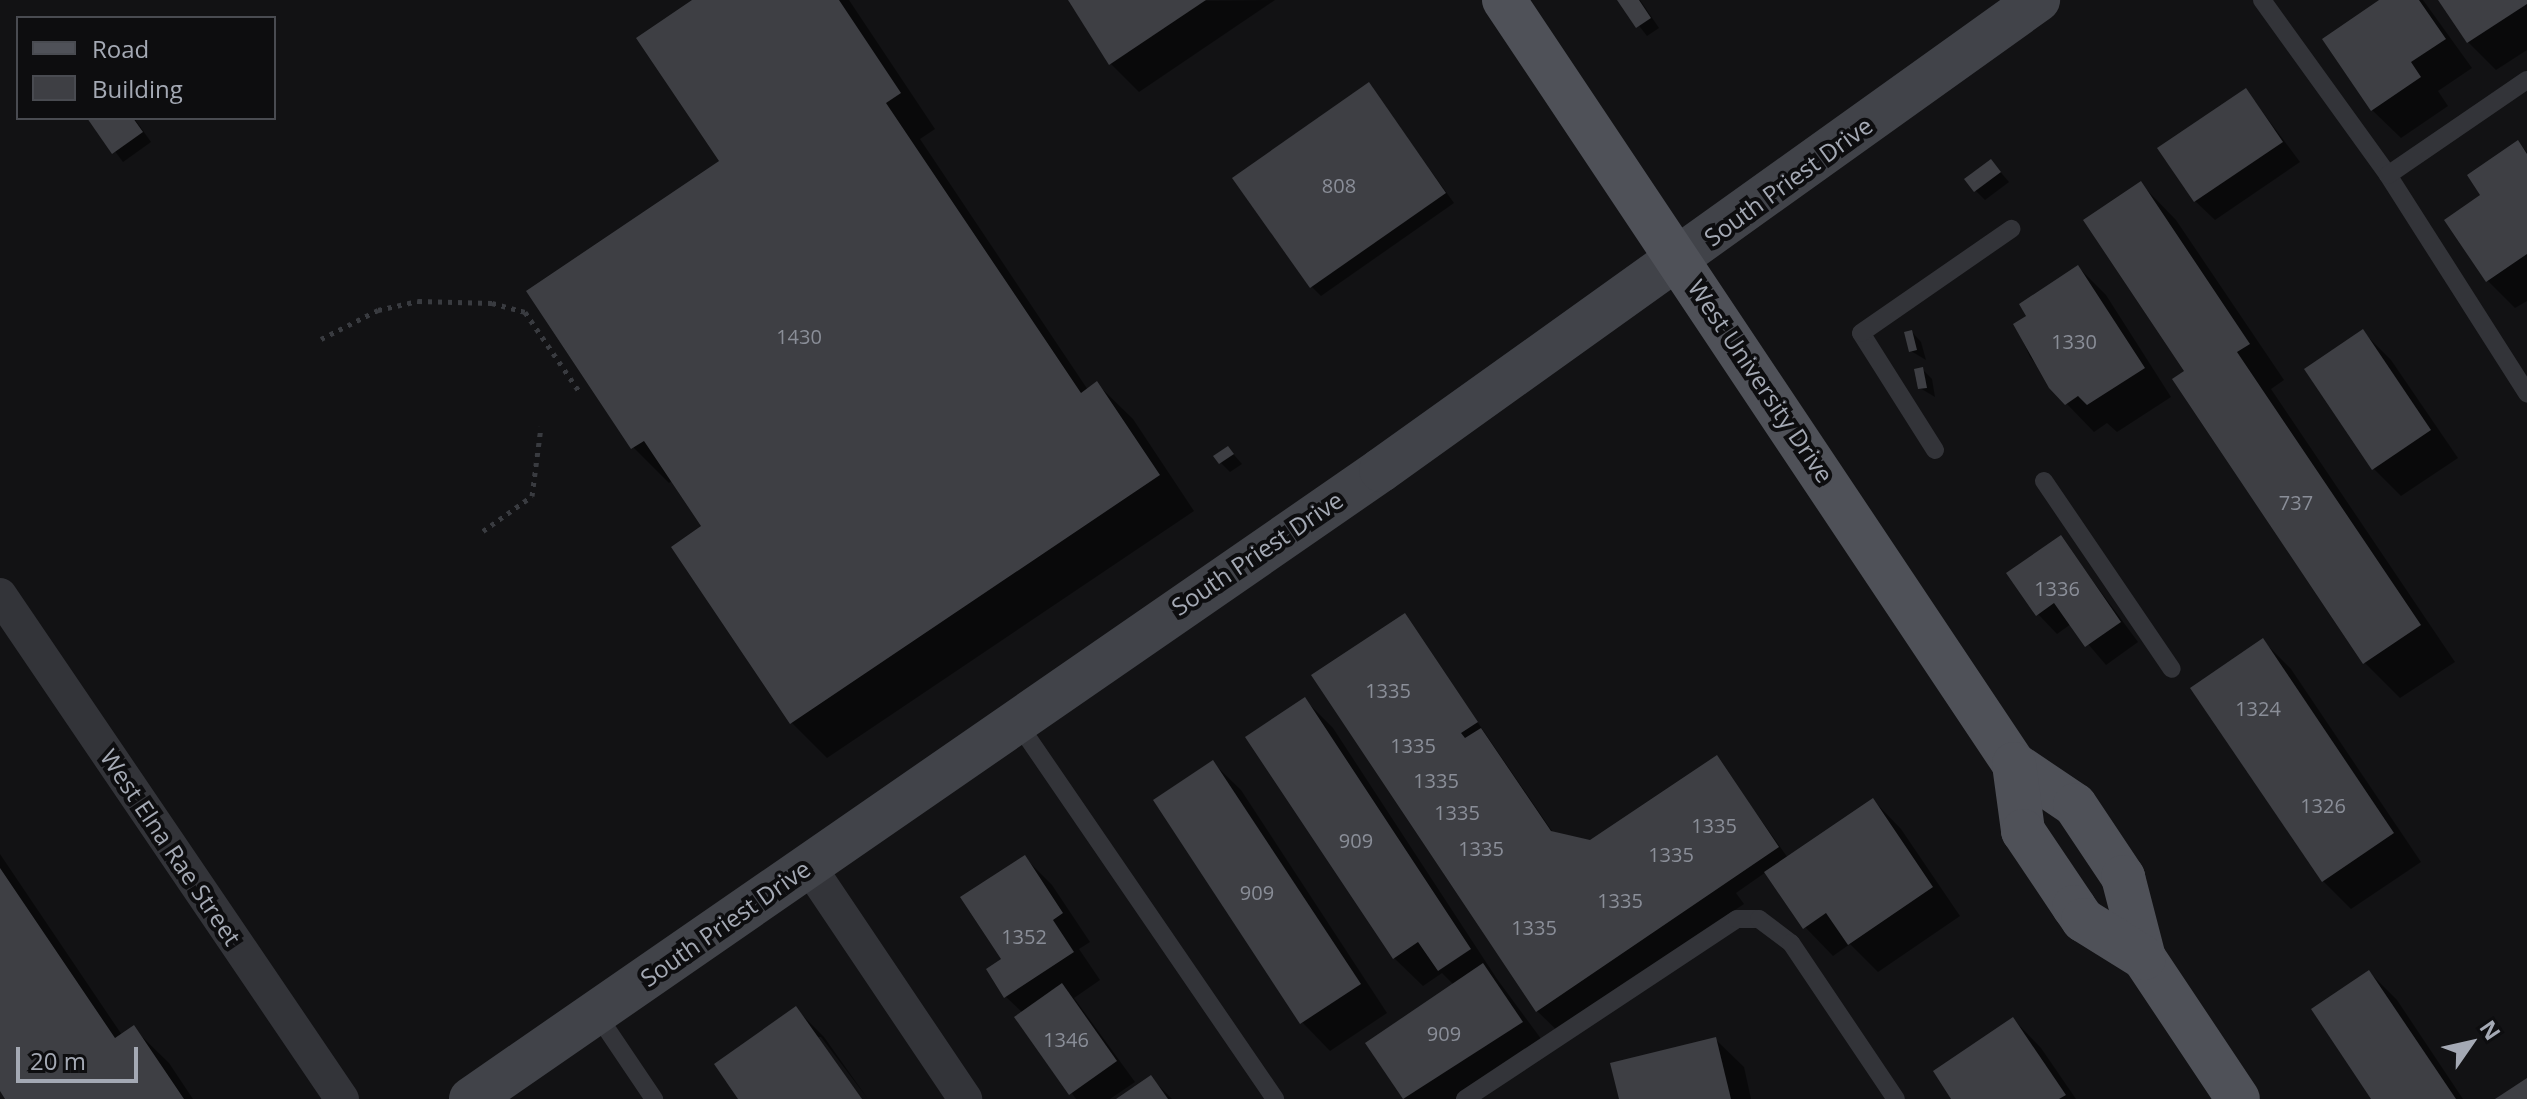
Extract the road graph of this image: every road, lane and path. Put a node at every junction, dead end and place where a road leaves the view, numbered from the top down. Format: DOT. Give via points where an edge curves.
graph roads {
  1 [pos="1504,0"];
  2 [pos="2038,0"];
  3 [pos="2262,0"];
  4 [pos="2527,80"];
  5 [pos="2388,175"];
  6 [pos="2011,229"];
  7 [pos="1679,259"];
  8 [pos="321,339"];
  9 [pos="2527,393"];
  10 [pos="581,394"];
  11 [pos="541,427"];
  12 [pos="1935,450"];
  13 [pos="2044,481"];
  14 [pos="483,531"];
  15 [pos="0,595"];
  16 [pos="2172,669"];
  17 [pos="1015,720"];
  18 [pos="2014,764"];
  19 [pos="808,865"];
  20 [pos="2144,958"];
  21 [pos="596,1013"];
  22 [pos="342,1099"];
  23 [pos="471,1099"];
  24 [pos="654,1099"];
  25 [pos="965,1099"];
  26 [pos="1275,1099"];
  27 [pos="1465,1099"];
  28 [pos="1896,1099"];
  29 [pos="2238,1099"];
  1 -- 7 [label="main road, West University Drive"];
  2 -- 7 [label="main road, South Priest Drive"];
  3 -- 5 [label="lane"];
  4 -- 5 [label="lane"];
  5 -- 9 [label="lane"];
  6 -- 12 [label="lane" via="1861,333"];
  7 -- 17 [label="main road, South Priest Drive"];
  7 -- 18 [label="main road, West University Drive"];
  8 -- 10 [label="path" via="378,310 418,301 492,303 525,312"];
  11 -- 14 [label="path" via="532,496"];
  13 -- 16 [label="lane"];
  15 -- 22 [label="street, West Elna Rae Street"];
  17 -- 19 [label="main road, South Priest Drive"];
  17 -- 26 [label="lane"];
  18 -- 20 [label="main road, West University Drive" via="2075,805 2123,877"];
  18 -- 20 [label="main road, West University Drive" via="2023,831 2083,920"];
  19 -- 21 [label="main road, South Priest Drive"];
  19 -- 25 [label="street"];
  20 -- 29 [label="main road, West University Drive"];
  21 -- 23 [label="main road, South Priest Drive"];
  21 -- 24 [label="lane"];
  27 -- 28 [label="lane" via="1737,919 1759,919 1791,943"];
}
